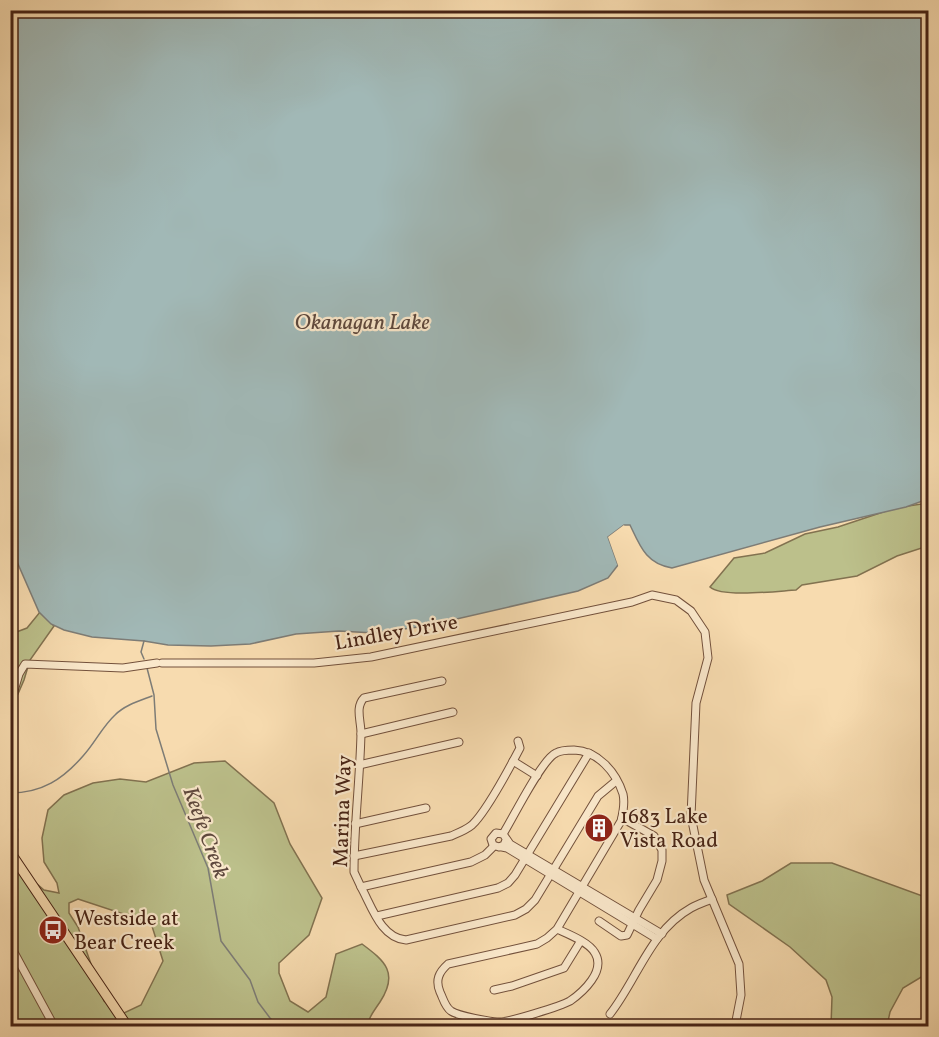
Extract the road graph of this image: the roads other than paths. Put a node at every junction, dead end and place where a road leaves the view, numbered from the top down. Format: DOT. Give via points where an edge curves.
graph roads {
  1 [pos="442,681"];
  2 [pos="10,704"];
  3 [pos="453,712"];
  4 [pos="361,734"];
  5 [pos="518,741"];
  6 [pos="459,742"];
  7 [pos="589,753"];
  8 [pos="513,761"];
  9 [pos="359,765"];
  10 [pos="537,776"];
  11 [pos="616,781"];
  12 [pos="426,808"];
  13 [pos="622,818"];
  14 [pos="355,824"];
  15 [pos="10,825"];
  16 [pos="10,838"];
  17 [pos="501,842"];
  18 [pos="10,852"];
  19 [pos="354,856"];
  20 [pos="526,856"];
  21 [pos="10,864"];
  22 [pos="552,872"];
  23 [pos="26,874"];
  24 [pos="361,887"];
  25 [pos="581,889"];
  26 [pos="712,899"];
  27 [pos="377,916"];
  28 [pos="599,921"];
  29 [pos="634,921"];
  30 [pos="557,929"];
  31 [pos="660,936"];
  32 [pos="580,942"];
  33 [pos="10,945"];
  34 [pos="494,990"];
  35 [pos="610,1014"];
  36 [pos="54,1026"];
  37 [pos="127,1026"];
  38 [pos="735,1026"];
  1 -- 4 [label="street, Marina Way" via="364,698 358,710"];
  2 -- 26 [label="street, Lindley Drive" via="26,664 123,668 160,663 314,663 371,657 652,595 676,600 691,611 705,632 708,658 696,703 691,816 704,880"];
  3 -- 4 [label="street"];
  4 -- 9 [label="street, Marina Way"];
  5 -- 8 [label="street" via="520,748"];
  6 -- 9 [label="street"];
  7 -- 10 [label="street, Marina Way" via="556,753"];
  7 -- 11 [label="street" via="606,765"];
  7 -- 20 [label="street"];
  8 -- 10 [label="street"];
  8 -- 19 [label="street" via="478,818 464,831"];
  9 -- 14 [label="street, Marina Way"];
  10 -- 17 [label="street, Marina Way"];
  11 -- 13 [label="street" via="623,795"];
  11 -- 22 [label="street" via="598,796"];
  12 -- 14 [label="street"];
  13 -- 25 [label="street"];
  13 -- 29 [label="street" via="654,836 662,850 661,872"];
  14 -- 19 [label="street, Marina Way"];
  15 -- 16 [label="street" via="14,830"];
  17 -- 20 [label="street"];
  17 -- 24 [label="street, Marina Way" via="471,862"];
  18 -- 23 [label="main road"];
  19 -- 24 [label="street, Marina Way" via="354,872"];
  20 -- 22 [label="street"];
  20 -- 27 [label="street" via="508,883 498,888"];
  21 -- 23 [label="main road"];
  22 -- 25 [label="street"];
  22 -- 27 [label="street" via="535,900 515,915 406,940 388,934"];
  23 -- 37 [label="main road"];
  24 -- 27 [label="street"];
  25 -- 29 [label="street"];
  25 -- 30 [label="street"];
  26 -- 31 [label="street" via="690,908"];
  26 -- 38 [label="street, Lindley Drive" via="739,964 741,995"];
  28 -- 29 [label="street" via="621,936 627,935"];
  29 -- 31 [label="street"];
  30 -- 32 [label="street"];
  30 -- 32 [label="street" via="537,944 448,964 441,969 438,987 450,1010 501,1022 564,1004 595,976 599,962 591,948"];
  31 -- 35 [label="street"];
  32 -- 34 [label="street" via="564,968"];
  33 -- 36 [label="street"];
}
